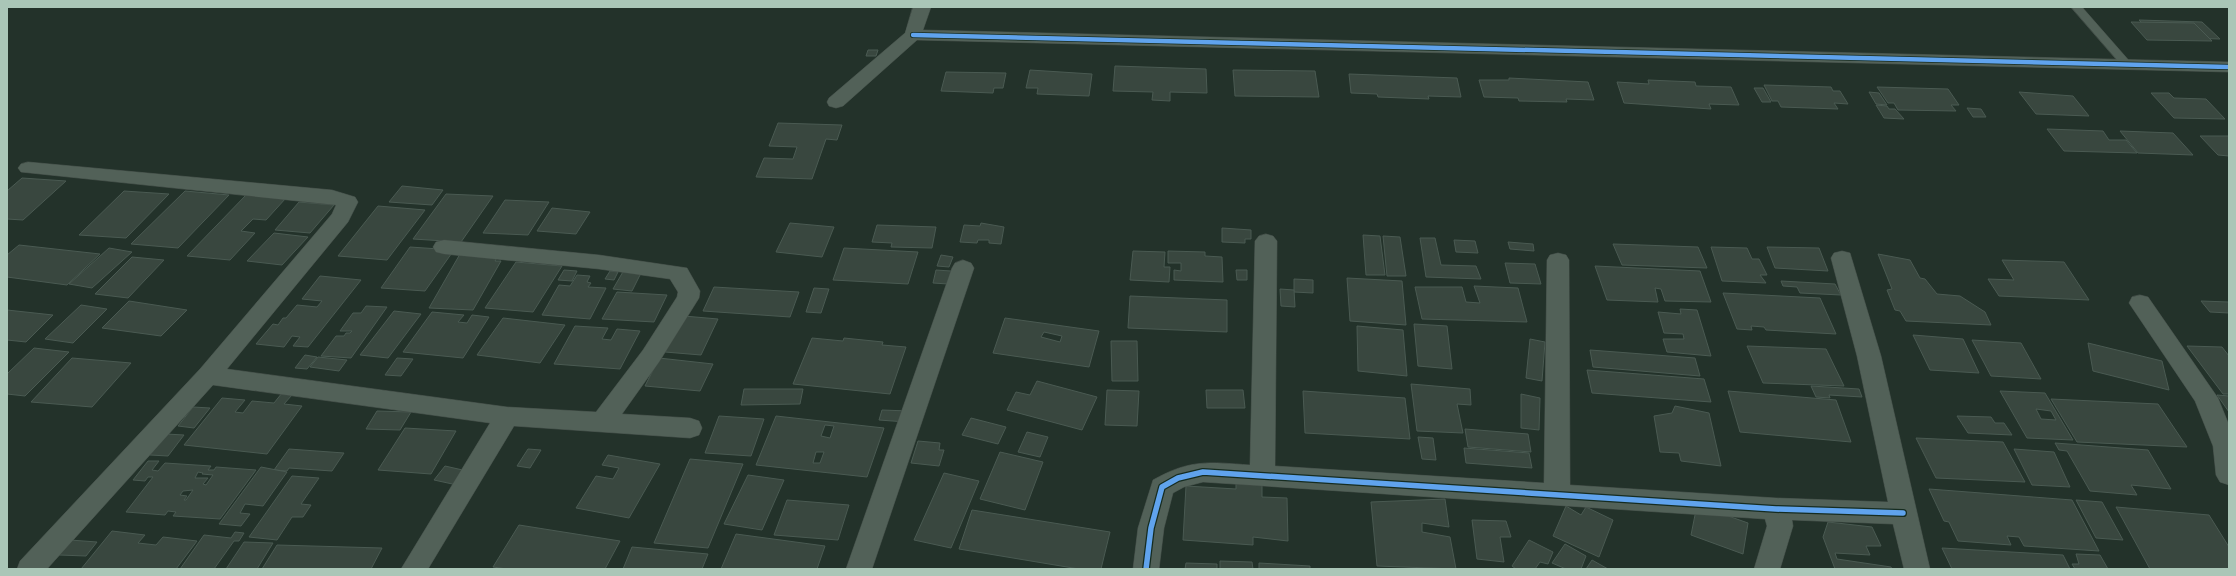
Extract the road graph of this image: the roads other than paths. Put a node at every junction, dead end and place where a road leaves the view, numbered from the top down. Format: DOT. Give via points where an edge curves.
graph roads {
  1 [pos="922,7"];
  2 [pos="2076,7"];
  3 [pos="914,35"];
  4 [pos="2128,66"];
  5 [pos="2229,67"];
  6 [pos="836,102"];
  7 [pos="28,168"];
  8 [pos="1266,241"];
  9 [pos="444,247"];
  10 [pos="1842,258"];
  11 [pos="1558,260"];
  12 [pos="963,268"];
  13 [pos="2140,303"];
  14 [pos="208,375"];
  15 [pos="507,416"];
  16 [pos="603,422"];
  17 [pos="690,428"];
  18 [pos="2227,446"];
  19 [pos="2229,475"];
  20 [pos="1262,476"];
  21 [pos="1557,494"];
  22 [pos="1776,508"];
  23 [pos="1903,513"];
  24 [pos="30,569"];
  25 [pos="414,569"];
  26 [pos="859,569"];
  27 [pos="1146,569"];
  28 [pos="1767,569"];
  29 [pos="1917,569"];
  1 -- 3 [label="street"];
  2 -- 4 [label="lane"];
  3 -- 4 [label="street"];
  3 -- 6 [label="street"];
  4 -- 5 [label="street"];
  7 -- 14 [label="street" via="332,197 348,202 341,217"];
  8 -- 20 [label="street"];
  9 -- 16 [label="street" via="599,262 679,273 689,291 688,298 651,356"];
  10 -- 23 [label="street" via="1869,356"];
  11 -- 21 [label="street"];
  12 -- 26 [label="street"];
  13 -- 18 [label="street" via="2206,398"];
  14 -- 15 [label="street"];
  14 -- 24 [label="street"];
  15 -- 16 [label="street"];
  15 -- 25 [label="street"];
  16 -- 17 [label="street"];
  18 -- 19 [label="street"];
  20 -- 21 [label="street"];
  20 -- 27 [label="street" via="1203,472 1178,478 1162,487 1151,528"];
  21 -- 22 [label="street"];
  22 -- 23 [label="street"];
  22 -- 28 [label="street" via="1780,526"];
  23 -- 29 [label="street"];
}
